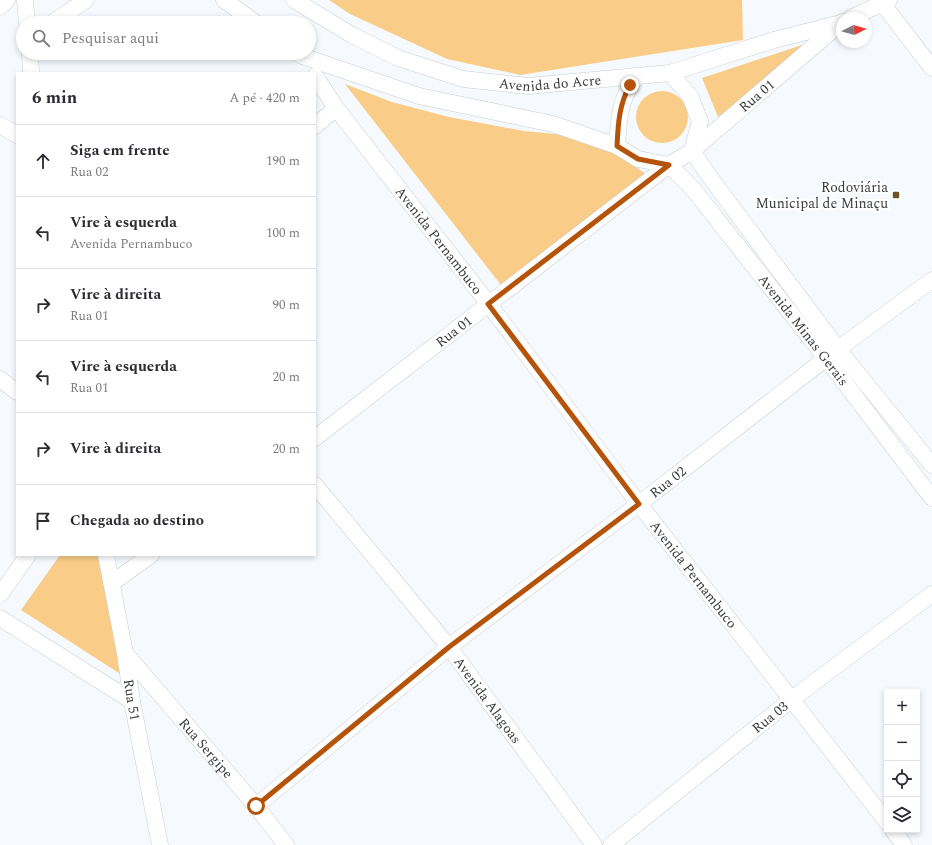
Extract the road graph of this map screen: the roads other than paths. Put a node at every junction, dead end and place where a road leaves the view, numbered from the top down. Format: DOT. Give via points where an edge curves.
graph roads {
  1 [pos="7,0"];
  2 [pos="25,0"];
  3 [pos="86,0"];
  4 [pos="224,0"];
  5 [pos="294,0"];
  6 [pos="885,2"];
  7 [pos="0,7"];
  8 [pos="864,12"];
  9 [pos="26,16"];
  10 [pos="62,16"];
  11 [pos="246,16"];
  12 [pos="836,23"];
  13 [pos="836,29"];
  14 [pos="30,60"];
  15 [pos="304,60"];
  16 [pos="316,60"];
  17 [pos="932,68"];
  18 [pos="31,72"];
  19 [pos="312,72"];
  20 [pos="670,73"];
  21 [pos="637,76"];
  22 [pos="316,78"];
  23 [pos="336,108"];
  24 [pos="0,125"];
  25 [pos="316,125"];
  26 [pos="16,134"];
  27 [pos="617,146"];
  28 [pos="692,151"];
  29 [pos="669,165"];
  30 [pos="932,280"];
  31 [pos="488,304"];
  32 [pos="832,354"];
  33 [pos="0,379"];
  34 [pos="16,391"];
  35 [pos="316,437"];
  36 [pos="932,465"];
  37 [pos="316,486"];
  38 [pos="932,498"];
  39 [pos="639,504"];
  40 [pos="27,556"];
  41 [pos="106,556"];
  42 [pos="150,556"];
  43 [pos="112,582"];
  44 [pos="932,594"];
  45 [pos="0,595"];
  46 [pos="0,618"];
  47 [pos="449,647"];
  48 [pos="125,653"];
  49 [pos="792,699"];
  50 [pos="132,701"];
  51 [pos="256,806"];
  52 [pos="884,818"];
  53 [pos="895,833"];
  54 [pos="160,845"];
  55 [pos="286,845"];
  56 [pos="594,845"];
  57 [pos="611,845"];
  58 [pos="904,845"];
  1 -- 7 [label="street"];
  2 -- 9 [label="street"];
  3 -- 10 [label="street"];
  4 -- 11 [label="street"];
  5 -- 21 [label="street, Avenida do Acre" via="352,35 398,58 463,79 528,86"];
  6 -- 8 [label="street, Rua 01"];
  6 -- 17 [label="street"];
  12 -- 20 [label="street, Avenida do Acre"];
  13 -- 28 [label="street, Rua 01"];
  14 -- 18 [label="street"];
  15 -- 19 [label="street"];
  16 -- 27 [label="street" via="419,96 553,124"];
  20 -- 21 [label="street, Avenida do Acre"];
  20 -- 28 [label="street" via="690,96 700,121"];
  21 -- 27 [label="street" via="621,105"];
  22 -- 23 [label="street, Avenida Pernambuco"];
  23 -- 25 [label="street"];
  23 -- 31 [label="street, Avenida Pernambuco"];
  24 -- 26 [label="street"];
  27 -- 29 [label="street" via="638,159"];
  28 -- 29 [label="street, Rua 01"];
  28 -- 32 [label="street, Avenida Minas Gerais"];
  29 -- 31 [label="street, Rua 01"];
  29 -- 32 [label="street, Avenida Minas Gerais" via="693,189"];
  30 -- 32 [label="street, Rua 02"];
  31 -- 35 [label="street, Rua 01"];
  31 -- 39 [label="street, Avenida Pernambuco"];
  32 -- 36 [label="street, Avenida Minas Gerais"];
  32 -- 38 [label="street, Avenida Minas Gerais"];
  32 -- 39 [label="street, Rua 02"];
  33 -- 34 [label="street"];
  37 -- 47 [label="street, Avenida Alagoas"];
  39 -- 47 [label="street, Rua 02"];
  39 -- 49 [label="street, Avenida Pernambuco"];
  40 -- 45 [label="street"];
  41 -- 43 [label="street, Rua 51"];
  42 -- 43 [label="street"];
  43 -- 48 [label="street, Rua 51"];
  44 -- 49 [label="street, Rua 03"];
  46 -- 50 [label="street"];
  47 -- 51 [label="street, Rua 02"];
  47 -- 56 [label="street, Avenida Alagoas"];
  48 -- 50 [label="street, Rua 51"];
  48 -- 51 [label="street, Rua Sergipe"];
  49 -- 52 [label="street, Avenida Pernambuco"];
  49 -- 57 [label="street, Rua 03"];
  50 -- 54 [label="street, Rua 51"];
  51 -- 55 [label="street, Rua Sergipe"];
  53 -- 58 [label="street"];
}
